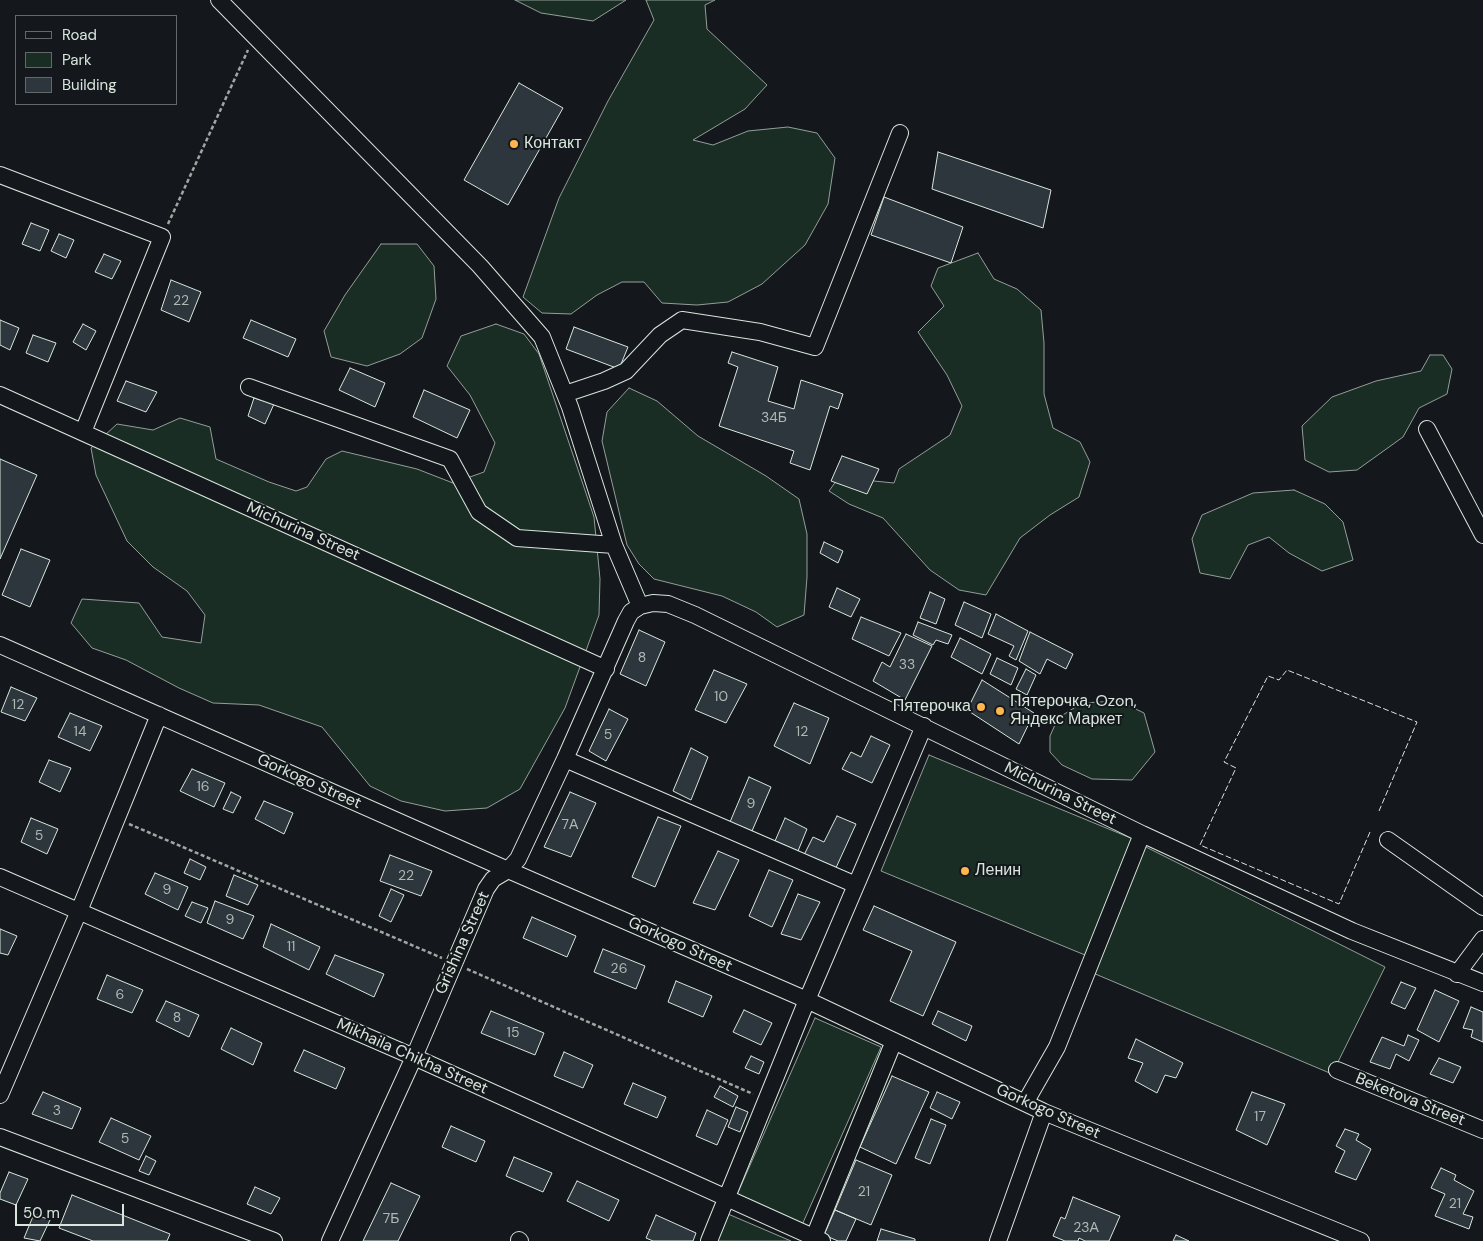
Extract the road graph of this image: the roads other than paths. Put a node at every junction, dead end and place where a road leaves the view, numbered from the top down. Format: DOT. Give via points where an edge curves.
graph roads {
  1 [pos="219,0"];
  2 [pos="900,133"];
  3 [pos="0,175"];
  4 [pos="249,387"];
  5 [pos="565,394"];
  6 [pos="0,395"];
  7 [pos="1427,429"];
  8 [pos="83,432"];
  9 [pos="1483,535"];
  10 [pos="614,545"];
  11 [pos="640,606"];
  12 [pos="0,645"];
  13 [pos="606,669"];
  14 [pos="159,715"];
  15 [pos="924,726"];
  16 [pos="565,759"];
  17 [pos="1142,834"];
  18 [pos="1388,840"];
  19 [pos="508,870"];
  20 [pos="0,877"];
  21 [pos="856,886"];
  22 [pos="1483,907"];
  23 [pos="78,911"];
  24 [pos="1483,938"];
  25 [pos="1458,974"];
  26 [pos="1483,983"];
  27 [pos="807,1000"];
  28 [pos="894,1041"];
  29 [pos="414,1057"];
  30 [pos="1337,1070"];
  31 [pos="0,1095"];
  32 [pos="1025,1103"];
  33 [pos="1044,1112"];
  34 [pos="1483,1130"];
  35 [pos="0,1137"];
  36 [pos="726,1199"];
  37 [pos="818,1239"];
  38 [pos="274,1241"];
  39 [pos="330,1241"];
  40 [pos="709,1241"];
  41 [pos="998,1241"];
  42 [pos="1361,1241"];
  1 -- 5 [label="street" via="480,266 542,337"];
  2 -- 5 [label="street" via="815,346 760,332 682,320 660,335 626,371"];
  3 -- 8 [label="street" via="162,237"];
  4 -- 10 [label="street" via="450,459 479,512 518,538"];
  5 -- 10 [label="street"];
  6 -- 8 [label="street, Michurina Street"];
  7 -- 9 [label="street"];
  8 -- 13 [label="street, Michurina Street"];
  10 -- 11 [label="street"];
  11 -- 13 [label="street, Grishina Street" via="626,621"];
  11 -- 15 [label="street, Michurina Street" via="668,604 695,615"];
  12 -- 14 [label="street, Gorkogo Street"];
  13 -- 16 [label="street, Grishina Street"];
  14 -- 19 [label="street, Gorkogo Street"];
  14 -- 23 [label="street"];
  15 -- 17 [label="street, Michurina Street"];
  15 -- 21 [label="street"];
  16 -- 19 [label="street, Grishina Street" via="518,859"];
  16 -- 21 [label="street"];
  17 -- 25 [label="street, Michurina Street" via="1352,931"];
  17 -- 32 [label="street" via="1057,1047"];
  18 -- 22 [label="street"];
  19 -- 27 [label="street, Gorkogo Street"];
  19 -- 29 [label="street, Grishina Street" via="493,879 486,889"];
  20 -- 23 [label="street, Mikhaila Chikha Street"];
  21 -- 27 [label="street"];
  23 -- 29 [label="street, Mikhaila Chikha Street"];
  23 -- 31 [label="street"];
  24 -- 25 [label="street"];
  25 -- 26 [label="street, Michurina Street"];
  27 -- 28 [label="street, Gorkogo Street"];
  27 -- 36 [label="street"];
  28 -- 32 [label="street, Gorkogo Street"];
  28 -- 37 [label="street"];
  29 -- 36 [label="street, Mikhaila Chikha Street"];
  29 -- 39 [label="street, Grishina Street"];
  30 -- 34 [label="street, Beketova Street"];
  32 -- 33 [label="street, Gorkogo Street"];
  33 -- 41 [label="street"];
  33 -- 42 [label="street, Gorkogo Street"];
  35 -- 38 [label="street"];
  36 -- 37 [label="street, Mikhaila Chikha Street"];
  36 -- 40 [label="street"];
}
